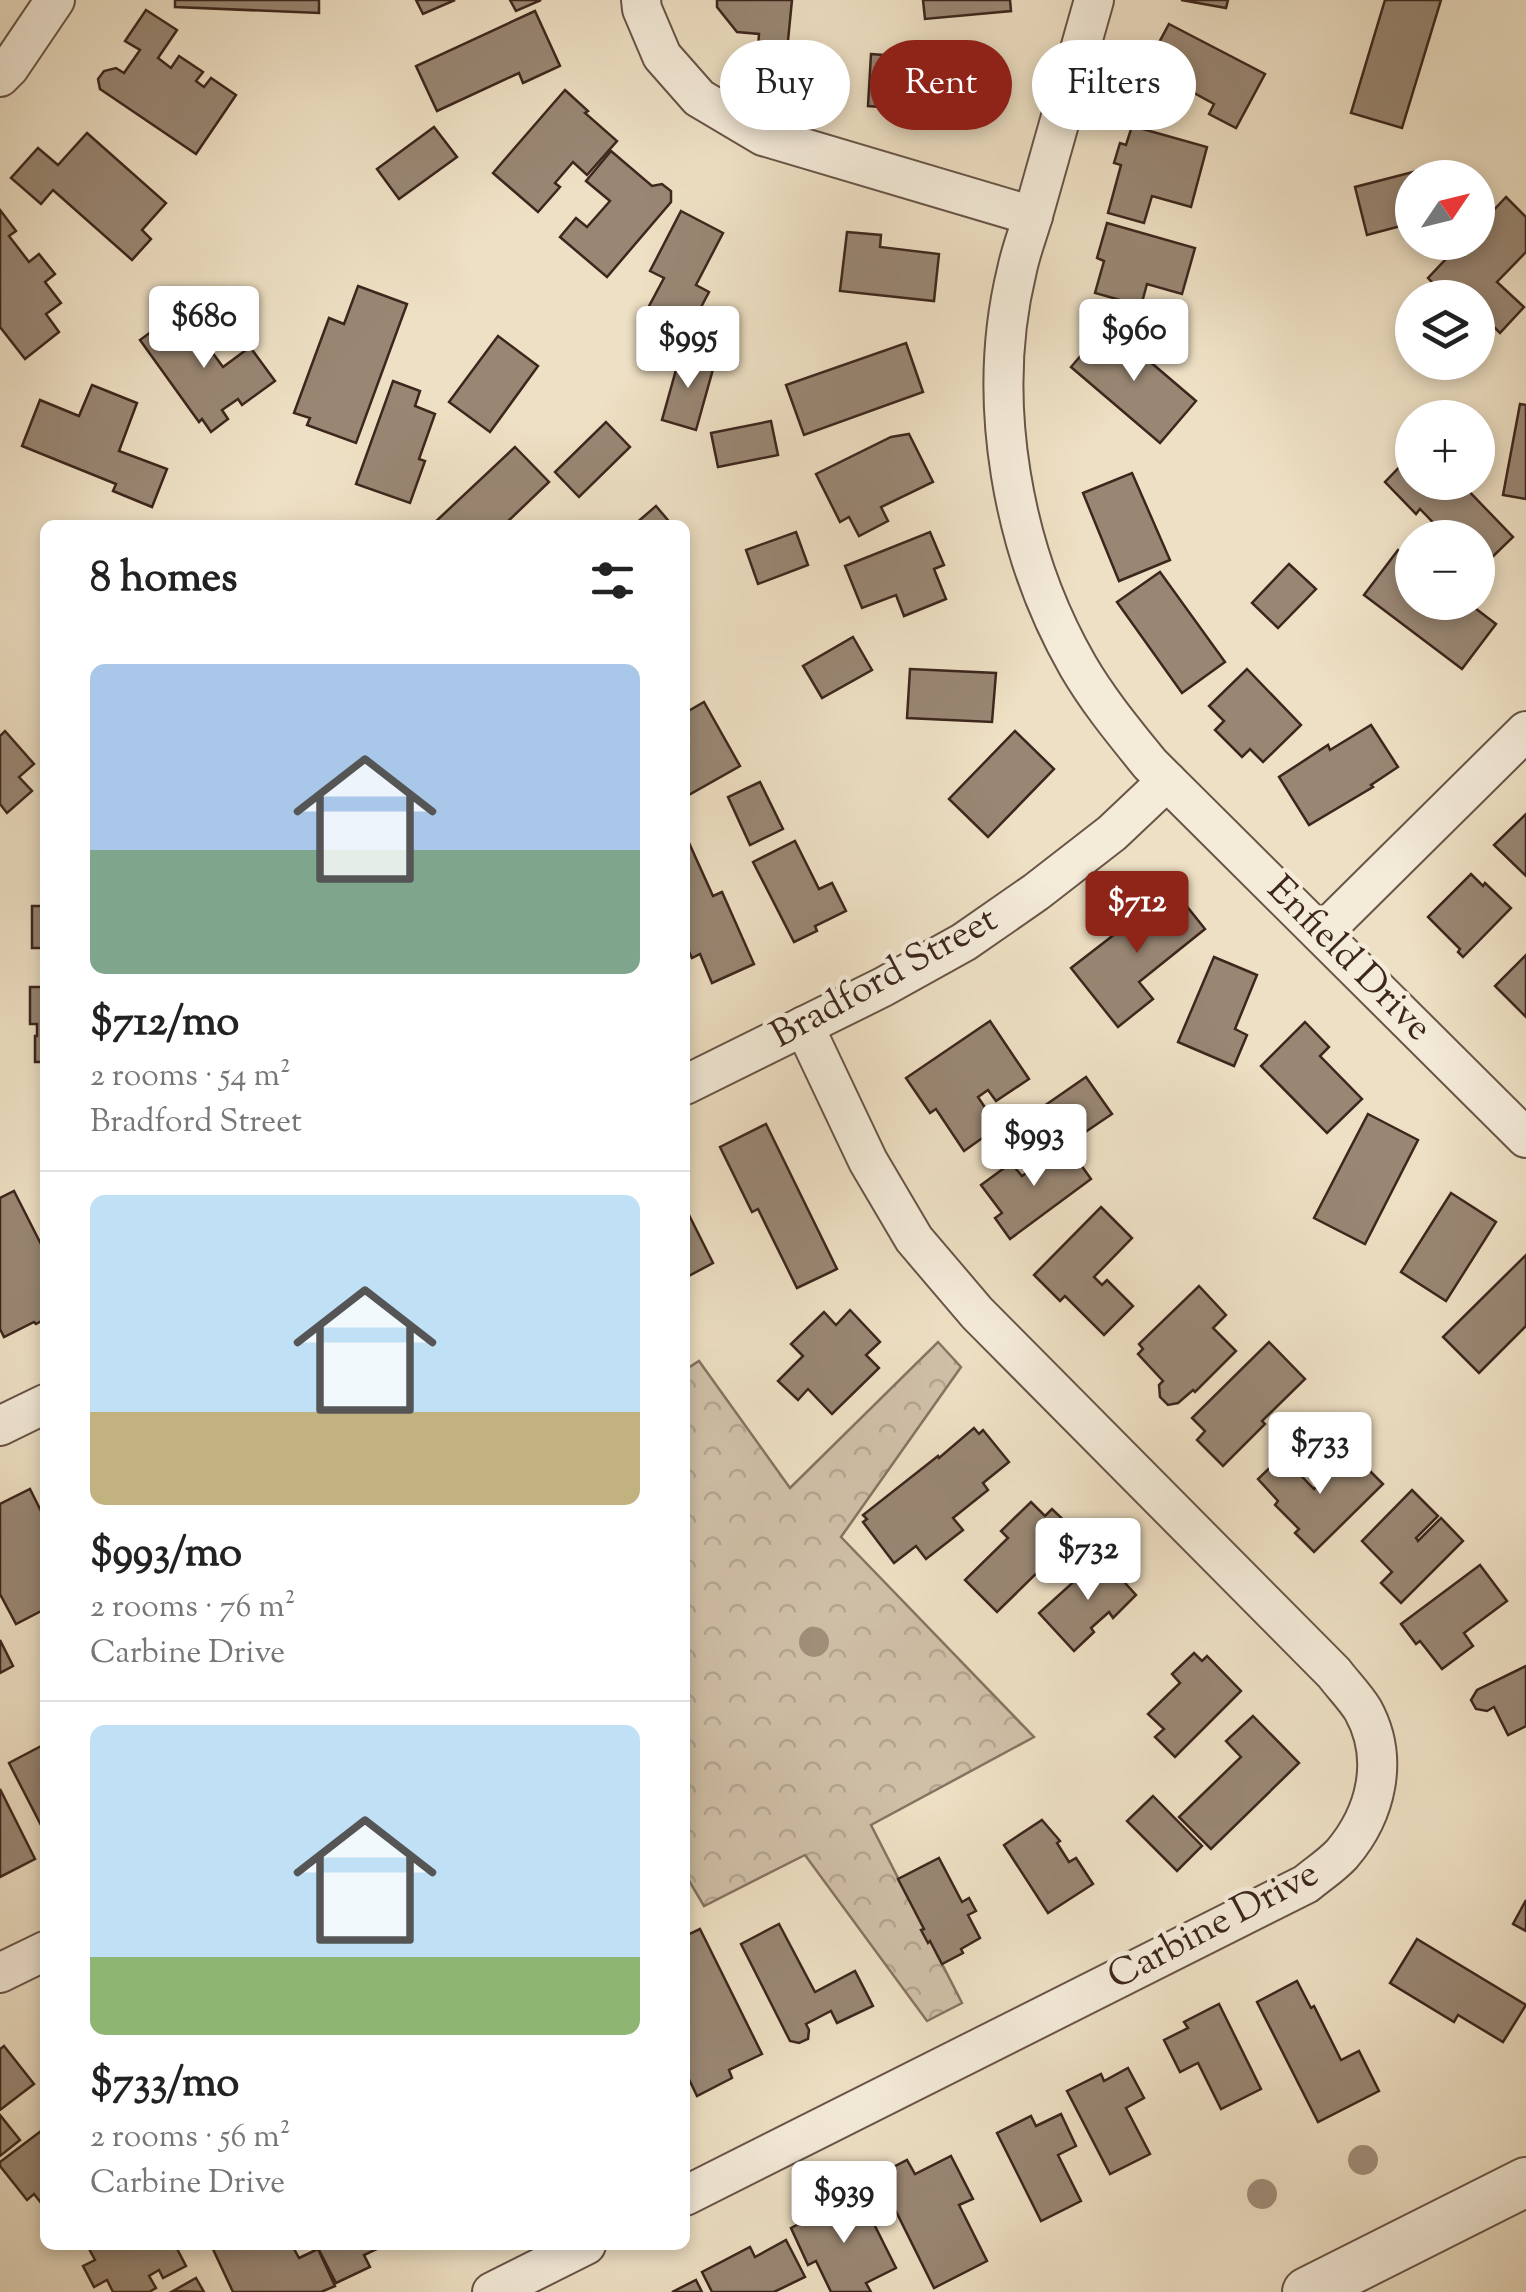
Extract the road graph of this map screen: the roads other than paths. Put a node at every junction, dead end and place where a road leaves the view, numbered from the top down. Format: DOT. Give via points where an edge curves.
graph roads {
  1 [pos="55,0"];
  2 [pos="641,0"];
  3 [pos="1094,0"];
  4 [pos="0,76"];
  5 [pos="1033,216"];
  6 [pos="1526,731"];
  7 [pos="1168,781"];
  8 [pos="1322,934"];
  9 [pos="804,1026"];
  10 [pos="690,1083"];
  11 [pos="1526,1138"];
  12 [pos="40,1406"];
  13 [pos="0,1426"];
  14 [pos="40,1954"];
  15 [pos="0,1974"];
  16 [pos="1526,2182"];
  17 [pos="690,2193"];
  18 [pos="576,2250"];
  19 [pos="492,2292"];
  20 [pos="1307,2292"];
  1 -- 4 [label="street"];
  2 -- 5 [label="street" via="662,56 700,98 762,136"];
  3 -- 5 [label="street, Enfield Drive"];
  5 -- 7 [label="street, Enfield Drive" via="1007,327 1003,406 1010,478 1028,552 1078,666 1107,712"];
  6 -- 8 [label="street"];
  7 -- 8 [label="street, Enfield Drive"];
  7 -- 9 [label="street, Bradford Street" via="1112,833 964,942"];
  8 -- 11 [label="street, Enfield Drive"];
  9 -- 10 [label="street, Bradford Street"];
  9 -- 17 [label="street, Carbine Drive" via="868,1162 914,1239 976,1313 1334,1674 1363,1710 1376,1746 1377,1783 1367,1818 1349,1844 1306,1884"];
  12 -- 13 [label="street"];
  14 -- 15 [label="street"];
  16 -- 20 [label="street"];
  18 -- 19 [label="street"];
}
